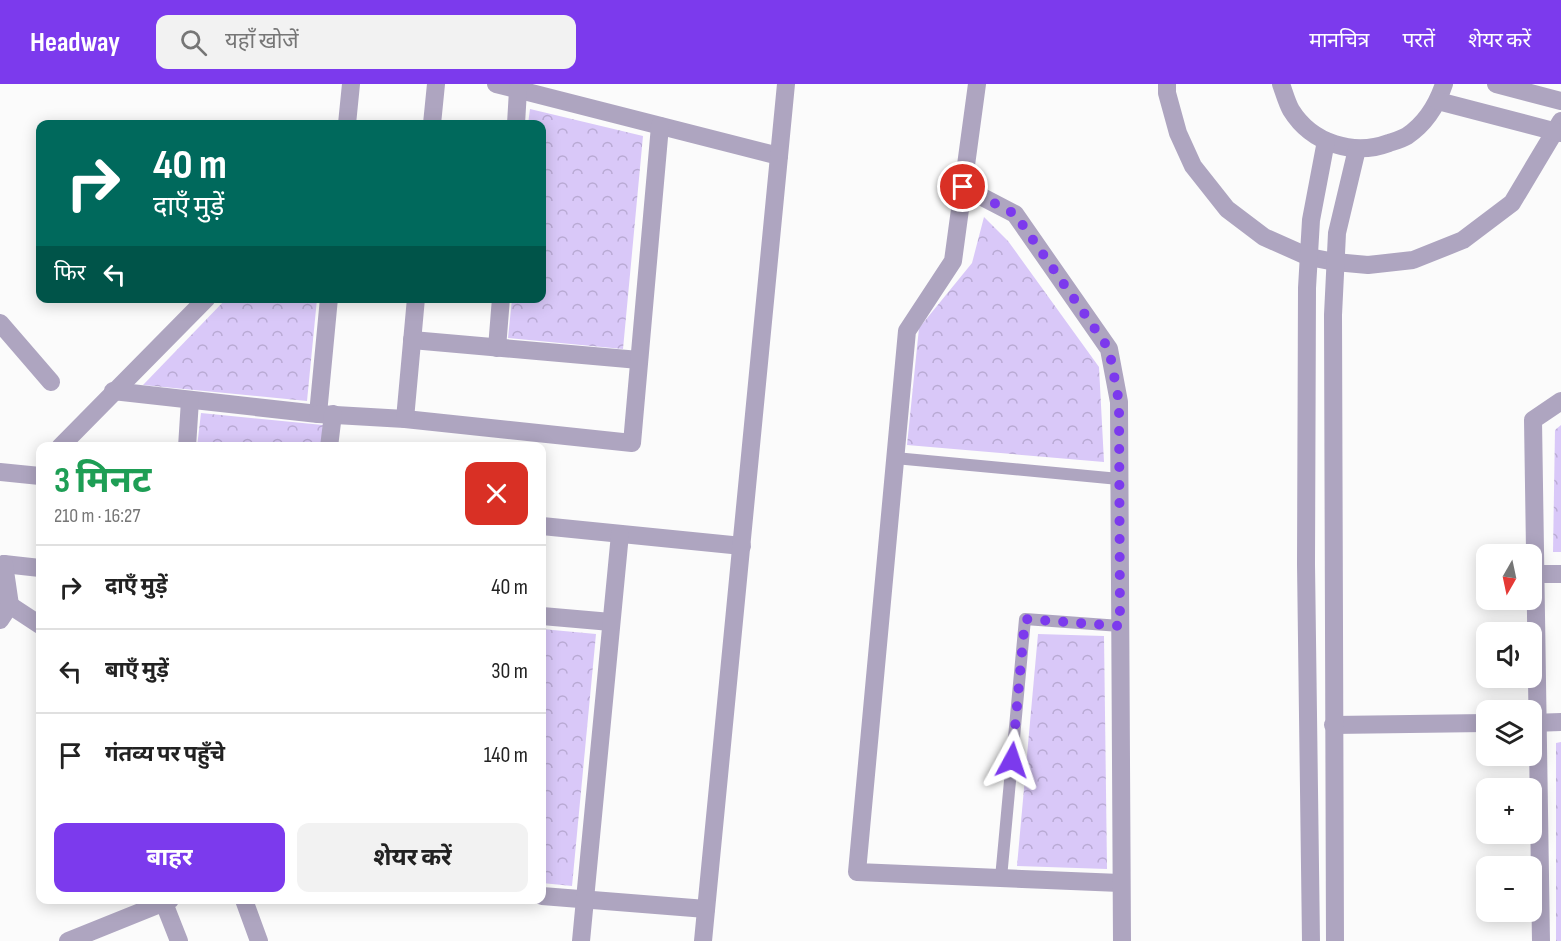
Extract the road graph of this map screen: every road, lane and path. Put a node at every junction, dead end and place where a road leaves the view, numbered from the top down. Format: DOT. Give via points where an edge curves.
graph roads {
  1 [pos="351,84"];
  2 [pos="436,84"];
  3 [pos="496,84"];
  4 [pos="786,84"];
  5 [pos="977,84"];
  6 [pos="1167,84"];
  7 [pos="1281,84"];
  8 [pos="1496,84"];
  9 [pos="518,90"];
  10 [pos="1441,92"];
  11 [pos="1561,101"];
  12 [pos="347,120"];
  13 [pos="432,120"];
  14 [pos="516,120"];
  15 [pos="660,126"];
  16 [pos="1559,128"];
  17 [pos="1326,141"];
  18 [pos="1356,149"];
  19 [pos="779,156"];
  20 [pos="963,187"];
  21 [pos="1309,257"];
  22 [pos="1335,262"];
  23 [pos="202,303"];
  24 [pos="329,303"];
  25 [pos="416,303"];
  26 [pos="501,303"];
  27 [pos="0,322"];
  28 [pos="412,340"];
  29 [pos="497,348"];
  30 [pos="639,360"];
  31 [pos="51,382"];
  32 [pos="113,391"];
  33 [pos="190,400"];
  34 [pos="1561,401"];
  35 [pos="325,414"];
  36 [pos="405,419"];
  37 [pos="65,442"];
  38 [pos="187,442"];
  39 [pos="328,442"];
  40 [pos="895,458"];
  41 [pos="0,472"];
  42 [pos="36,473"];
  43 [pos="1119,479"];
  44 [pos="546,526"];
  45 [pos="620,534"];
  46 [pos="1535,544"];
  47 [pos="742,546"];
  48 [pos="2,566"];
  49 [pos="36,568"];
  50 [pos="1542,574"];
  51 [pos="1561,574"];
  52 [pos="3,608"];
  53 [pos="1535,610"];
  54 [pos="546,616"];
  55 [pos="611,622"];
  56 [pos="36,623"];
  57 [pos="1120,626"];
  58 [pos="1534,700"];
  59 [pos="1561,722"];
  60 [pos="1476,723"];
  61 [pos="1542,723"];
  62 [pos="1333,725"];
  63 [pos="1535,766"];
  64 [pos="1001,878"];
  65 [pos="1120,883"];
  66 [pos="546,896"];
  67 [pos="585,899"];
  68 [pos="162,904"];
  69 [pos="168,904"];
  70 [pos="245,904"];
  71 [pos="706,909"];
  72 [pos="68,941"];
  73 [pos="179,941"];
  74 [pos="259,941"];
  75 [pos="581,941"];
  76 [pos="704,941"];
  77 [pos="1122,941"];
  78 [pos="1311,941"];
  79 [pos="1335,941"];
  80 [pos="1541,941"];
  1 -- 12 [label="street"];
  2 -- 13 [label="street"];
  3 -- 9 [label="street"];
  4 -- 19 [label="street"];
  5 -- 20 [label="street"];
  6 -- 21 [label="street" via="1178,133 1193,166 1227,209 1264,237"];
  7 -- 17 [label="street" via="1291,110 1309,130"];
  8 -- 11 [label="street"];
  9 -- 14 [label="street"];
  9 -- 15 [label="street"];
  10 -- 16 [label="street"];
  10 -- 18 [label="street" via="1431,114 1406,137 1375,148"];
  15 -- 19 [label="street"];
  15 -- 30 [label="street"];
  16 -- 22 [label="street" via="1512,203 1463,240 1413,260 1368,265"];
  17 -- 18 [label="street"];
  17 -- 21 [label="street" via="1311,220"];
  18 -- 22 [label="street" via="1336,233"];
  19 -- 47 [label="street"];
  20 -- 40 [label="street" via="953,261 907,331"];
  20 -- 43 [label="street" via="1015,214 1109,349 1119,402"];
  21 -- 22 [label="street"];
  21 -- 78 [label="street" via="1306,564"];
  22 -- 62 [label="street"];
  23 -- 32 [label="street"];
  24 -- 35 [label="street"];
  25 -- 28 [label="street"];
  26 -- 29 [label="street"];
  27 -- 31 [label="street"];
  28 -- 29 [label="street"];
  28 -- 36 [label="street"];
  29 -- 30 [label="street"];
  30 -- 36 [label="street" via="632,443"];
  32 -- 33 [label="street"];
  32 -- 37 [label="street"];
  33 -- 35 [label="street"];
  33 -- 38 [label="street"];
  34 -- 46 [label="street" via="1533,420"];
  35 -- 36 [label="street"];
  35 -- 39 [label="street"];
  40 -- 43 [label="lane"];
  40 -- 64 [label="street" via="857,872"];
  41 -- 42 [label="street"];
  43 -- 57 [label="street"];
  44 -- 45 [label="street"];
  45 -- 47 [label="street"];
  45 -- 55 [label="street"];
  47 -- 71 [label="street"];
  48 -- 49 [label="street"];
  48 -- 52 [label="street"];
  50 -- 51 [label="street"];
  52 -- 56 [label="street"];
  53 -- 58 [label="street"];
  54 -- 55 [label="street"];
  55 -- 67 [label="street"];
  57 -- 64 [label="lane" via="1025,619"];
  57 -- 65 [label="street"];
  59 -- 61 [label="street"];
  60 -- 62 [label="street"];
  62 -- 79 [label="street"];
  63 -- 80 [label="street"];
  64 -- 65 [label="street"];
  65 -- 77 [label="street"];
  66 -- 67 [label="street"];
  67 -- 71 [label="street"];
  67 -- 75 [label="street"];
  68 -- 72 [label="street"];
  69 -- 73 [label="street"];
  70 -- 74 [label="street"];
  71 -- 76 [label="street"];
}
